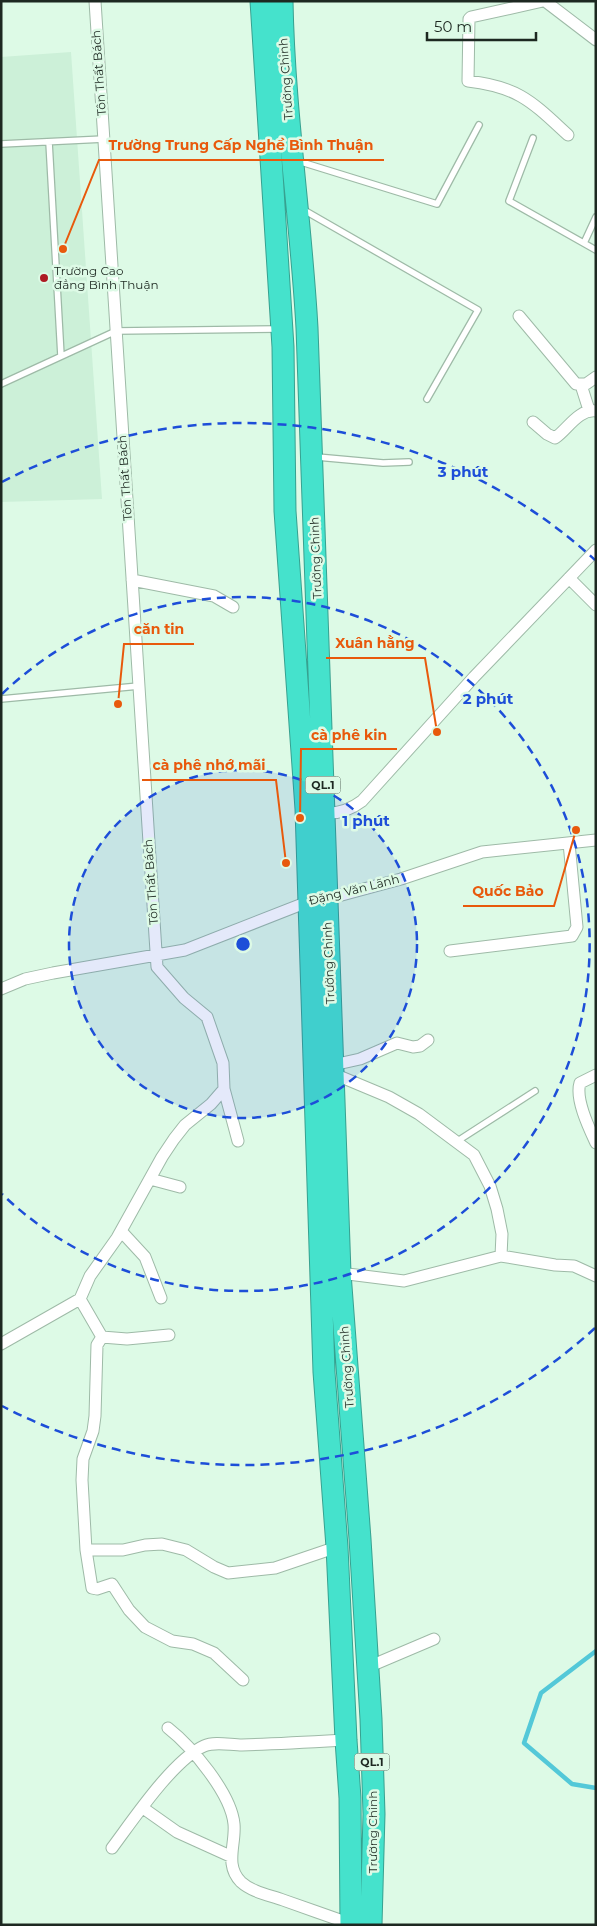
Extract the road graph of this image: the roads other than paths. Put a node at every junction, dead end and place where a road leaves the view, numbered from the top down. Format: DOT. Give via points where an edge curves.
graph roads {
  1 [pos="95,1"];
  2 [pos="260,1"];
  3 [pos="282,1"];
  4 [pos="544,1"];
  5 [pos="596,40"];
  6 [pos="479,125"];
  7 [pos="568,135"];
  8 [pos="533,138"];
  9 [pos="104,139"];
  10 [pos="49,142"];
  11 [pos="1,144"];
  12 [pos="293,160"];
  13 [pos="298,206"];
  14 [pos="596,217"];
  15 [pos="584,243"];
  16 [pos="596,250"];
  17 [pos="520,316"];
  18 [pos="282,328"];
  19 [pos="116,331"];
  20 [pos="61,356"];
  21 [pos="596,377"];
  22 [pos="1,384"];
  23 [pos="581,385"];
  24 [pos="427,399"];
  25 [pos="593,411"];
  26 [pos="534,422"];
  27 [pos="312,456"];
  28 [pos="409,462"];
  29 [pos="596,550"];
  30 [pos="569,578"];
  31 [pos="132,580"];
  32 [pos="596,605"];
  33 [pos="233,607"];
  34 [pos="139,686"];
  35 [pos="1,699"];
  36 [pos="315,811"];
  37 [pos="596,840"];
  38 [pos="569,843"];
  39 [pos="318,900"];
  40 [pos="450,951"];
  41 [pos="156,954"];
  42 [pos="1,989"];
  43 [pos="428,1040"];
  44 [pos="333,1069"];
  45 [pos="596,1075"];
  46 [pos="224,1089"];
  47 [pos="535,1091"];
  48 [pos="238,1141"];
  49 [pos="456,1142"];
  50 [pos="596,1143"];
  51 [pos="150,1179"];
  52 [pos="180,1187"];
  53 [pos="121,1231"];
  54 [pos="501,1256"];
  55 [pos="340,1273"];
  56 [pos="596,1276"];
  57 [pos="161,1298"];
  58 [pos="80,1299"];
  59 [pos="168,1334"];
  60 [pos="102,1337"];
  61 [pos="1,1344"];
  62 [pos="337,1547"];
  63 [pos="86,1550"];
  64 [pos="434,1639"];
  65 [pos="368,1667"];
  66 [pos="243,1680"];
  67 [pos="168,1728"];
  68 [pos="346,1740"];
  69 [pos="193,1754"];
  70 [pos="143,1808"];
  71 [pos="112,1848"];
  72 [pos="230,1856"];
  73 [pos="351,1924"];
  74 [pos="371,1925"];
  1 -- 9 [label="street, Tôn Thất Bách"];
  2 -- 18 [label="highway, Trường Chinh / QL.1"];
  3 -- 12 [label="highway, Trường Chinh / QL.1" via="283,57"];
  4 -- 5 [label="street"];
  4 -- 7 [label="street" via="469,19 468,81 516,92"];
  6 -- 12 [label="lane" via="437,204"];
  8 -- 15 [label="lane" via="509,201"];
  9 -- 10 [label="lane"];
  9 -- 19 [label="street, Tôn Thất Bách"];
  10 -- 11 [label="lane"];
  10 -- 20 [label="lane"];
  12 -- 13 [label="highway, Trường Chinh / QL.1"];
  13 -- 24 [label="lane" via="478,310"];
  13 -- 27 [label="highway, Trường Chinh / QL.1" via="307,319"];
  14 -- 15 [label="lane"];
  15 -- 16 [label="lane"];
  17 -- 23 [label="street" via="576,384"];
  18 -- 19 [label="lane"];
  18 -- 36 [label="highway, Trường Chinh / QL.1" via="284,511"];
  19 -- 20 [label="lane"];
  19 -- 31 [label="street, Tôn Thất Bách"];
  20 -- 22 [label="lane"];
  21 -- 23 [label="street"];
  23 -- 25 [label="street"];
  25 -- 26 [label="street" via="580,414 555,438"];
  27 -- 28 [label="lane" via="383,464"];
  27 -- 36 [label="highway, Trường Chinh / QL.1"];
  29 -- 30 [label="street"];
  30 -- 32 [label="street"];
  30 -- 36 [label="street" via="362,801 345,811"];
  31 -- 33 [label="street" via="214,596"];
  31 -- 34 [label="street, Tôn Thất Bách"];
  34 -- 35 [label="lane"];
  34 -- 41 [label="street, Tôn Thất Bách"];
  36 -- 39 [label="highway, Trường Chinh / QL.1"];
  37 -- 38 [label="street, Đặng Văn Lãnh"];
  38 -- 39 [label="street, Đặng Văn Lãnh" via="482,852 401,879"];
  38 -- 40 [label="street" via="577,927 572,936"];
  39 -- 41 [label="street, Đặng Văn Lãnh" via="185,950"];
  39 -- 44 [label="highway, Trường Chinh / QL.1"];
  39 -- 62 [label="highway, Trường Chinh / QL.1" via="324,1372"];
  41 -- 42 [label="street, Đặng Văn Lãnh" via="34,977"];
  41 -- 46 [label="street, Tôn Thất Bách" via="157,967 184,998 207,1017 223,1063"];
  43 -- 44 [label="street" via="414,1047 397,1043"];
  44 -- 49 [label="street" via="419,1114"];
  44 -- 55 [label="highway, Trường Chinh / QL.1"];
  45 -- 50 [label="street" via="580,1083 578,1089"];
  46 -- 48 [label="street, Tôn Thất Bách"];
  46 -- 51 [label="street" via="185,1125"];
  47 -- 49 [label="lane"];
  49 -- 54 [label="street" via="474,1155 490,1186 502,1234"];
  51 -- 52 [label="street"];
  51 -- 53 [label="street"];
  53 -- 57 [label="street" via="145,1257"];
  53 -- 58 [label="street" via="90,1276"];
  54 -- 55 [label="street" via="404,1281"];
  54 -- 56 [label="street" via="574,1266"];
  55 -- 65 [label="highway, Trường Chinh / QL.1"];
  58 -- 60 [label="street"];
  58 -- 61 [label="street"];
  59 -- 60 [label="street" via="127,1339"];
  60 -- 63 [label="street" via="97,1345 93,1431 83,1459"];
  62 -- 63 [label="street" via="275,1568 228,1573 186,1550 162,1544 122,1550"];
  62 -- 68 [label="highway, Trường Chinh / QL.1"];
  63 -- 66 [label="street" via="92,1588 112,1584 145,1627 172,1641 192,1644 214,1653"];
  64 -- 65 [label="street"];
  65 -- 74 [label="highway, Trường Chinh / QL.1" via="374,1814"];
  67 -- 69 [label="street"];
  68 -- 69 [label="street" via="211,1744"];
  68 -- 73 [label="highway, Trường Chinh / QL.1"];
  69 -- 70 [label="street"];
  69 -- 72 [label="street" via="218,1783 234,1822"];
  70 -- 71 [label="street"];
  70 -- 72 [label="street" via="177,1832"];
  72 -- 73 [label="street" via="234,1871 246,1886"];
}
